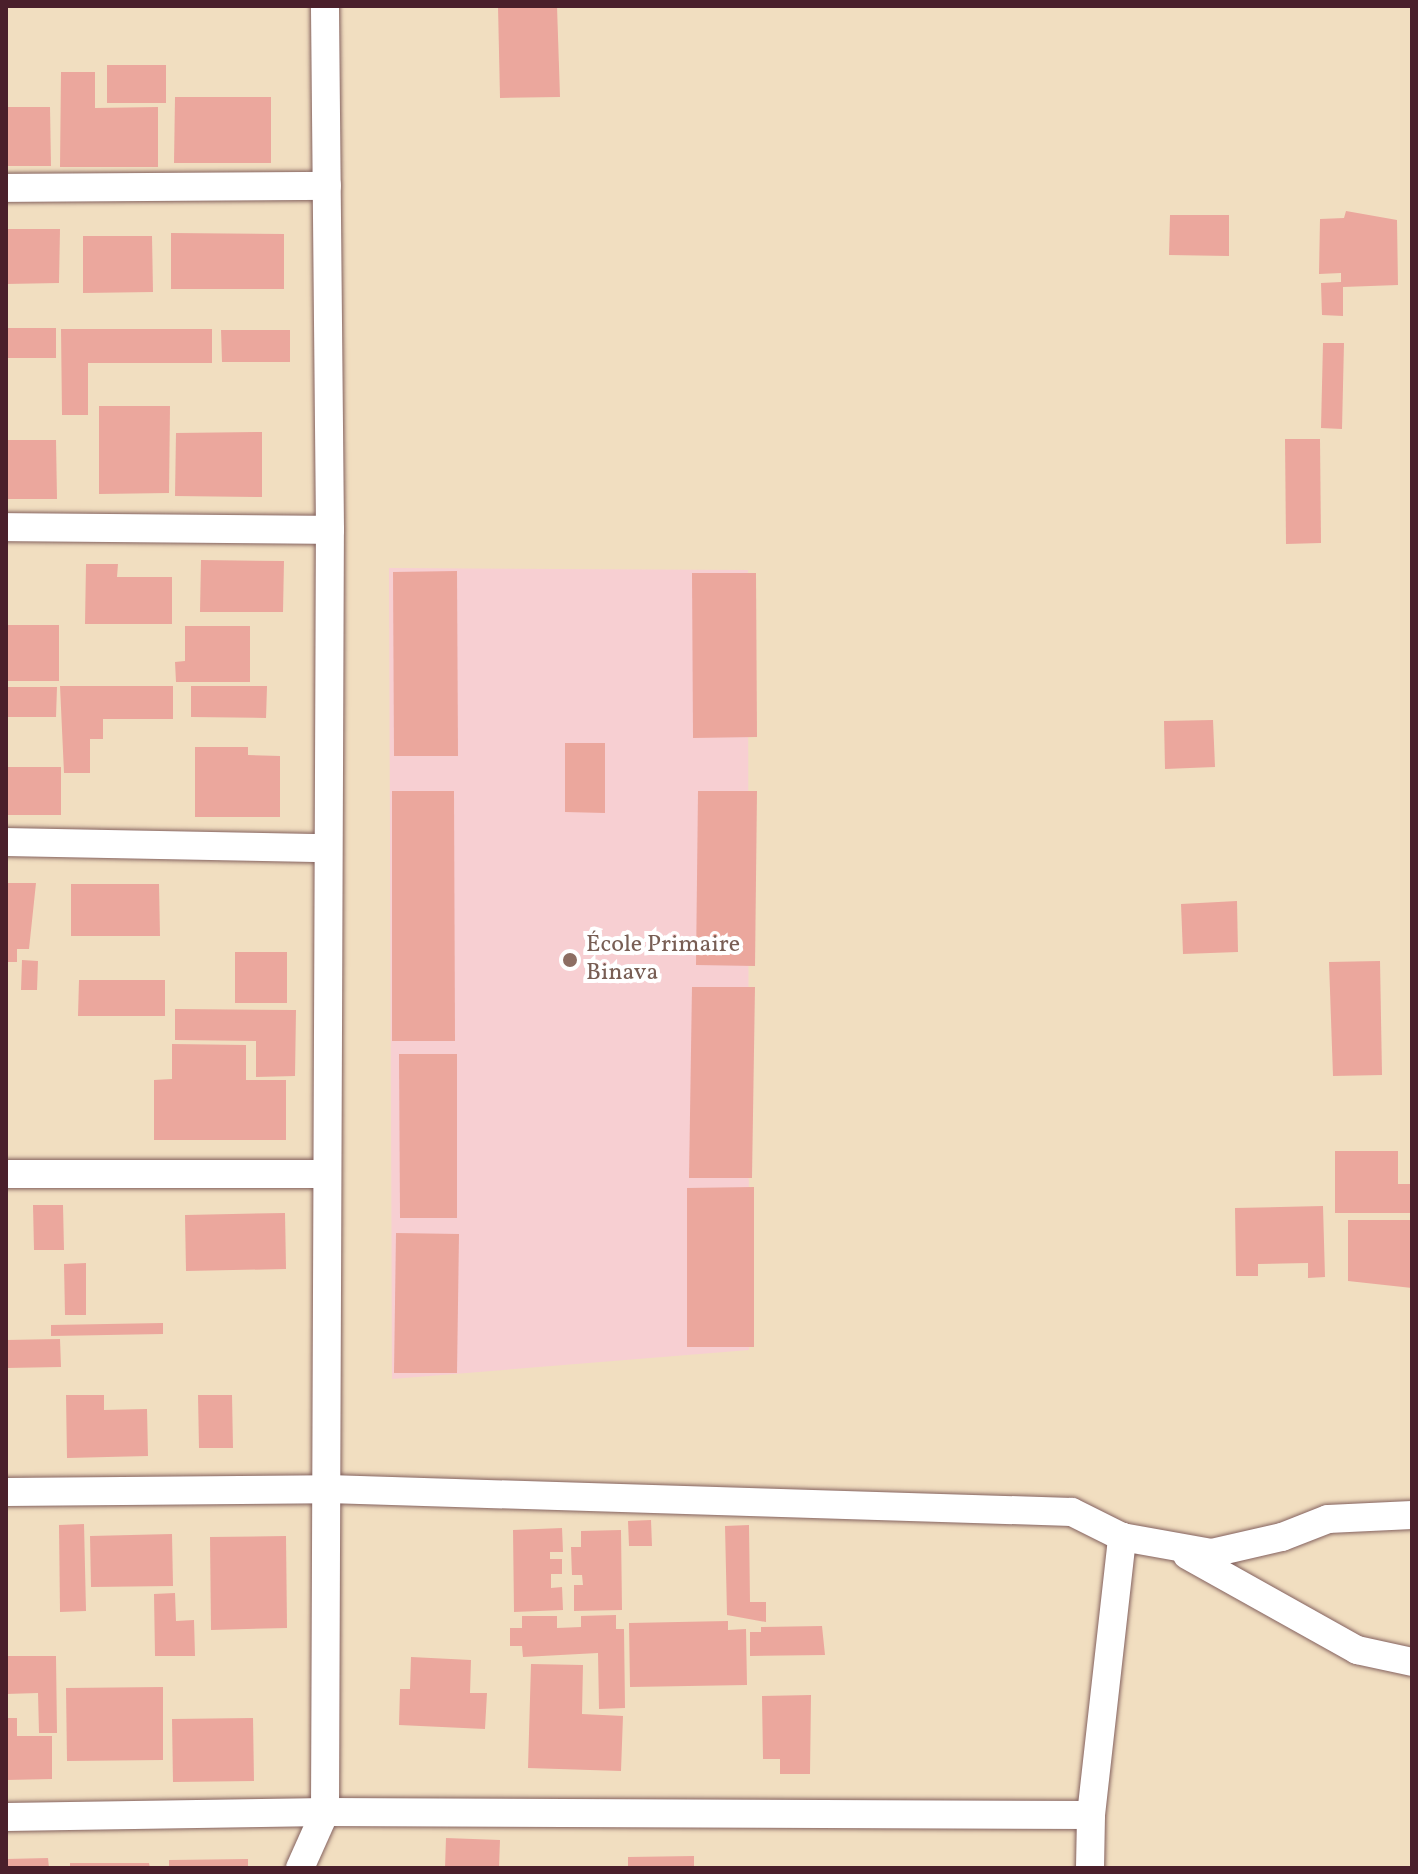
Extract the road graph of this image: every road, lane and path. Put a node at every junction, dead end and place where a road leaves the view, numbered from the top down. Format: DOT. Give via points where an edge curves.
graph roads {
  1 [pos="325,6"];
  2 [pos="327,186"];
  3 [pos="6,188"];
  4 [pos="6,527"];
  5 [pos="330,530"];
  6 [pos="6,842"];
  7 [pos="326,848"];
  8 [pos="6,1174"];
  9 [pos="325,1174"];
  10 [pos="328,1489"];
  11 [pos="6,1492"];
  12 [pos="1412,1515"];
  13 [pos="1122,1537"];
  14 [pos="1180,1551"];
  15 [pos="1412,1662"];
  16 [pos="325,1812"];
  17 [pos="1091,1815"];
  18 [pos="6,1817"];
  19 [pos="300,1868"];
  20 [pos="1090,1868"];
  1 -- 2 [label="street"];
  2 -- 3 [label="street"];
  2 -- 5 [label="street"];
  4 -- 5 [label="street"];
  5 -- 7 [label="street"];
  6 -- 7 [label="street"];
  7 -- 9 [label="street"];
  8 -- 9 [label="street"];
  9 -- 10 [label="street"];
  10 -- 11 [label="street"];
  10 -- 13 [label="street" via="1072,1512"];
  10 -- 16 [label="street"];
  12 -- 14 [label="street" via="1328,1519 1243,1548"];
  13 -- 14 [label="street"];
  13 -- 17 [label="street"];
  14 -- 15 [label="street" via="1357,1650"];
  16 -- 17 [label="street"];
  16 -- 18 [label="street"];
  16 -- 19 [label="street"];
  17 -- 20 [label="street"];
}
